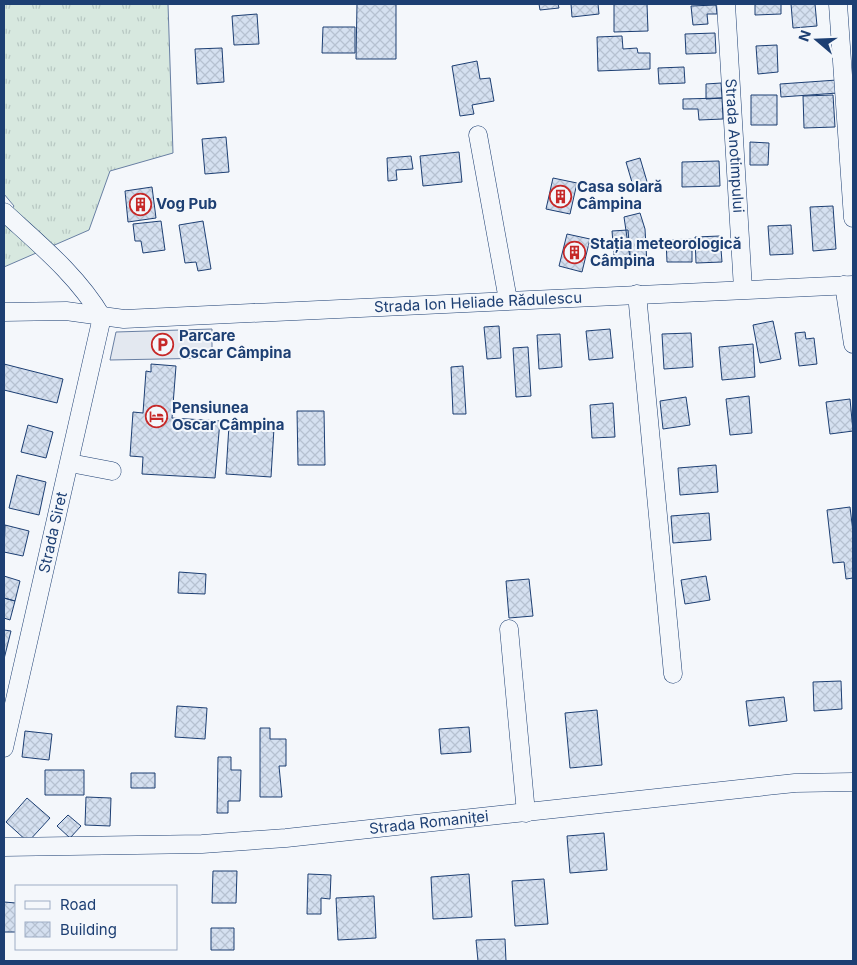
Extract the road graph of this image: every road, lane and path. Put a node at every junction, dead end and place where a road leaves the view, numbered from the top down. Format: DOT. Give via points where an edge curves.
graph roads {
  1 [pos="726,4"];
  2 [pos="838,4"];
  3 [pos="478,135"];
  4 [pos="4,212"];
  5 [pos="853,218"];
  6 [pos="849,285"];
  7 [pos="743,289"];
  8 [pos="637,294"];
  9 [pos="508,300"];
  10 [pos="4,312"];
  11 [pos="102,316"];
  12 [pos="853,344"];
  13 [pos="70,463"];
  14 [pos="112,470"];
  15 [pos="509,629"];
  16 [pos="673,674"];
  17 [pos="4,748"];
  18 [pos="853,782"];
  19 [pos="526,813"];
  20 [pos="4,847"];
  1 -- 7 [label="street, Strada Anotimpului"];
  2 -- 5 [label="street"];
  3 -- 9 [label="street"];
  4 -- 11 [label="street" via="76,280"];
  6 -- 7 [label="street, Strada Ion Heliade Rădulescu"];
  6 -- 12 [label="street"];
  7 -- 8 [label="street, Strada Ion Heliade Rădulescu"];
  8 -- 9 [label="street, Strada Ion Heliade Rădulescu"];
  8 -- 16 [label="street"];
  9 -- 11 [label="street, Strada Ion Heliade Rădulescu" via="134,318"];
  10 -- 11 [label="street, Strada Ion Heliade Rădulescu" via="66,311"];
  11 -- 13 [label="street, Strada Siret"];
  13 -- 14 [label="street"];
  13 -- 17 [label="street, Strada Siret"];
  15 -- 19 [label="street"];
  18 -- 19 [label="street, Strada Romaniței" via="795,782"];
  19 -- 20 [label="street, Strada Romaniței" via="202,844"];
}
